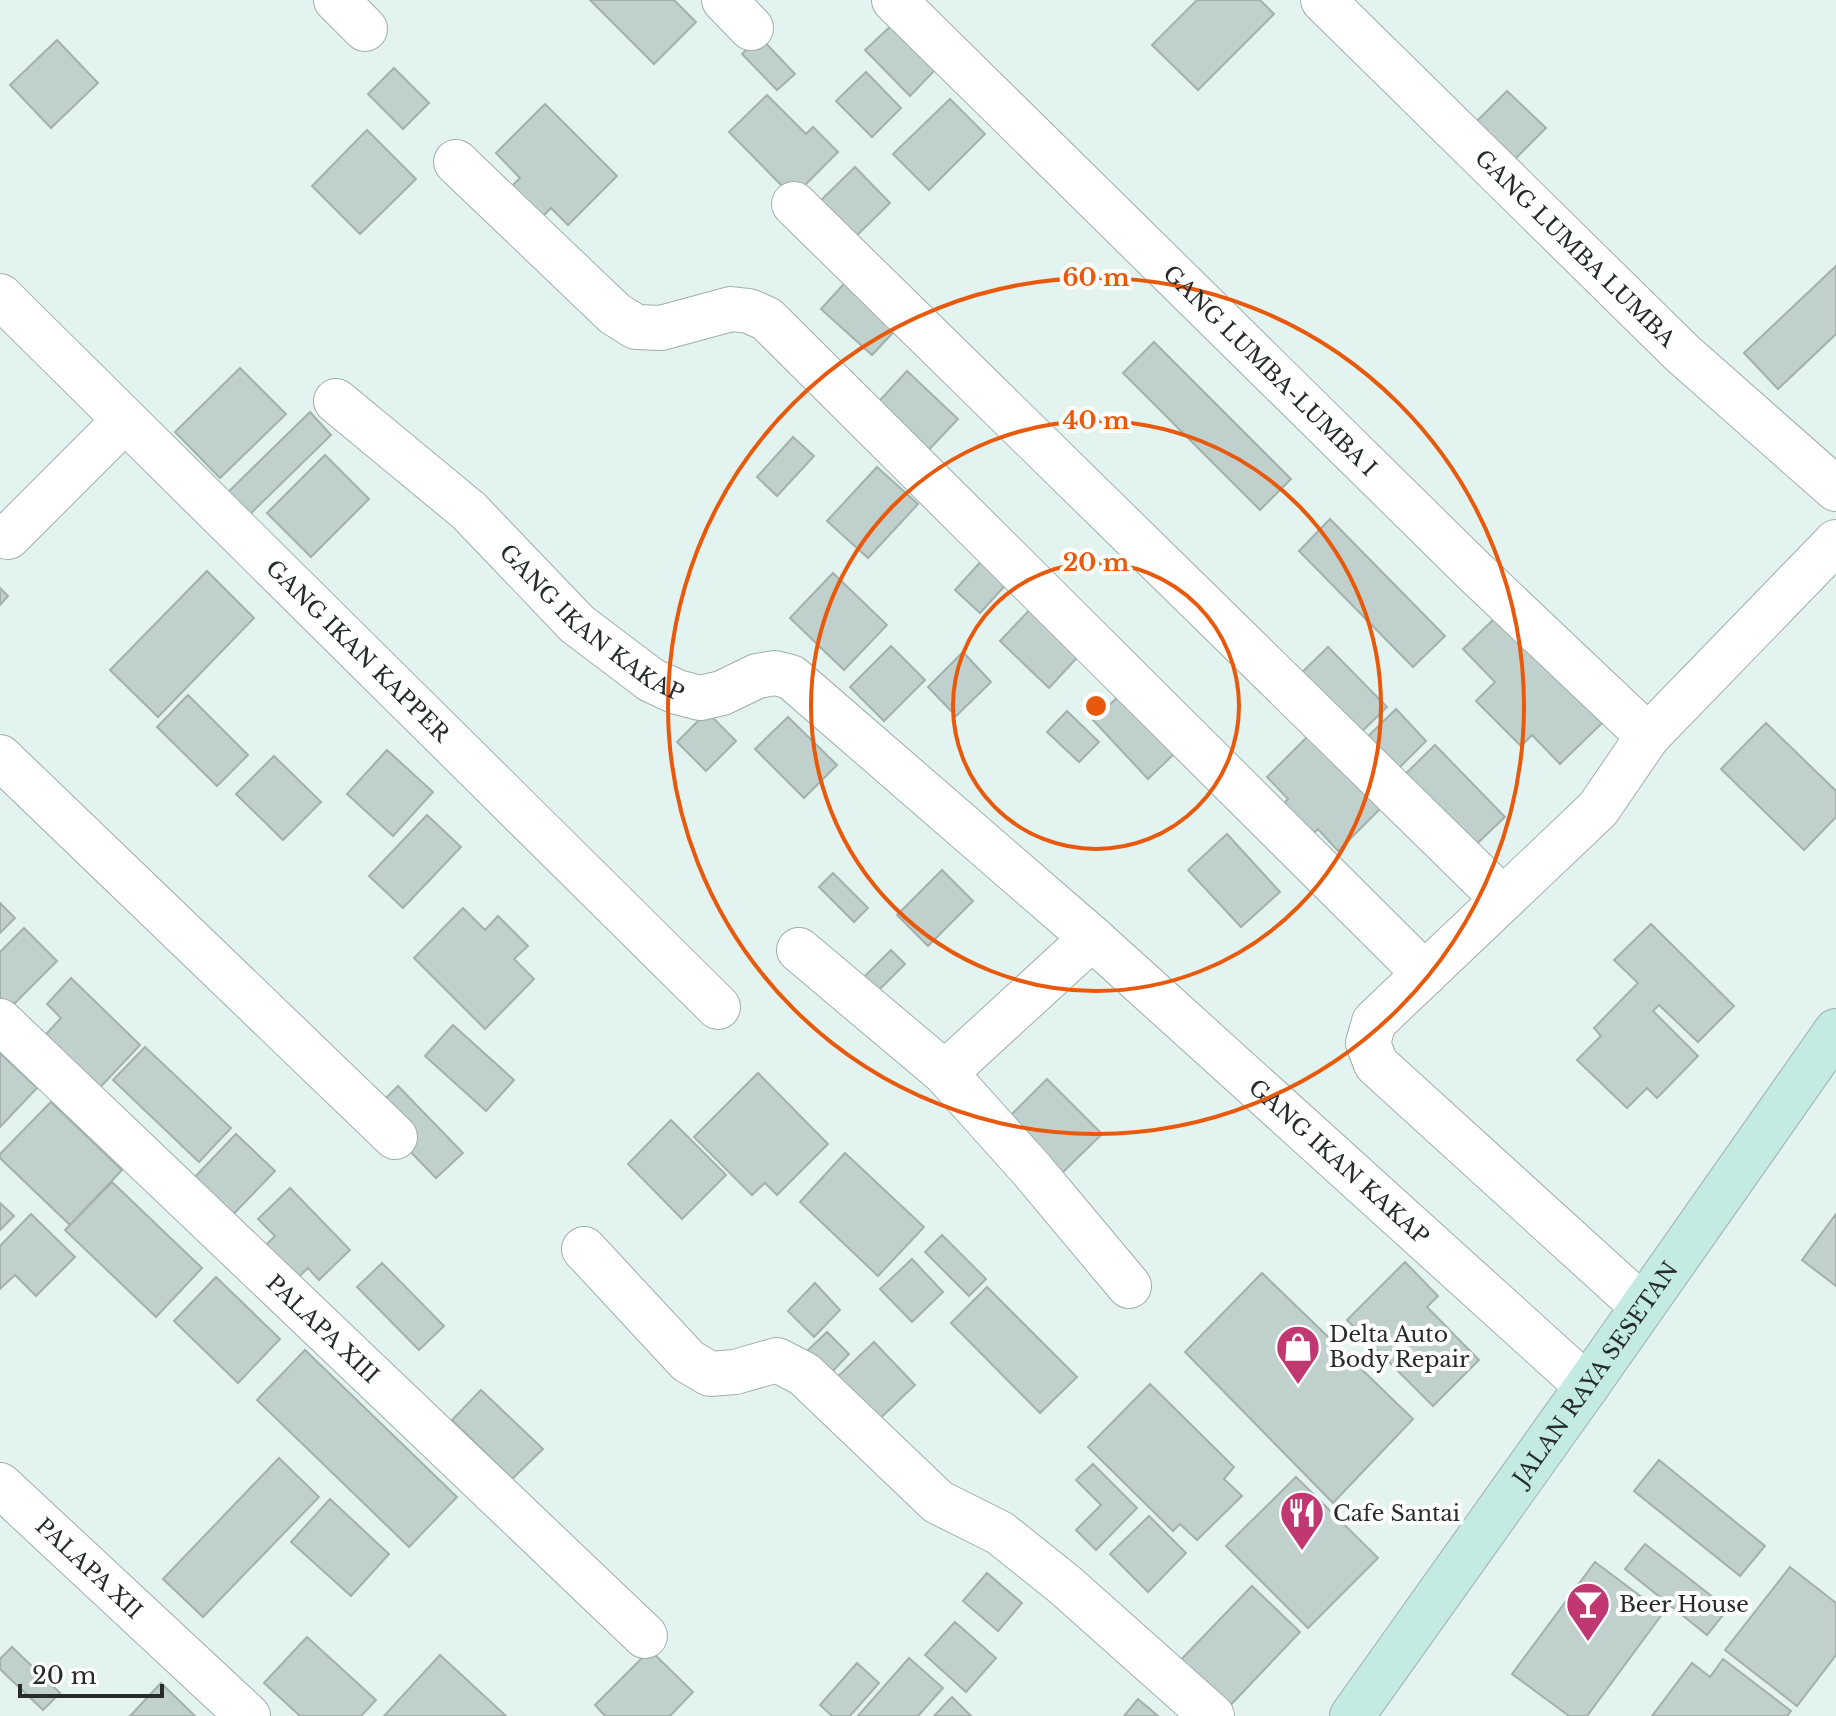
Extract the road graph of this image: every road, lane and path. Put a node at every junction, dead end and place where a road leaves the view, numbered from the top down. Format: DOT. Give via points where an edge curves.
graph roads {
  1 [pos="894,0"];
  2 [pos="1323,0"];
  3 [pos="456,162"];
  4 [pos="794,204"];
  5 [pos="0,296"];
  6 [pos="336,401"];
  7 [pos="125,420"];
  8 [pos="1836,489"];
  9 [pos="8,537"];
  10 [pos="1836,542"];
  11 [pos="1648,736"];
  12 [pos="0,757"];
  13 [pos="1503,899"];
  14 [pos="1092,938"];
  15 [pos="799,950"];
  16 [pos="1425,974"];
  17 [pos="718,1007"];
  18 [pos="0,1021"];
  19 [pos="1836,1031"];
  20 [pos="945,1073"];
  21 [pos="395,1137"];
  22 [pos="584,1249"];
  23 [pos="1129,1286"];
  24 [pos="1642,1306"];
  25 [pos="1587,1386"];
  26 [pos="0,1485"];
  27 [pos="645,1636"];
  28 [pos="248,1716"];
  29 [pos="1212,1716"];
  30 [pos="1352,1716"];
  1 -- 11 [label="street, GANG LUMBA-LUMBA I"];
  2 -- 8 [label="street, GANG LUMBA LUMBA" via="1682,353"];
  3 -- 16 [label="street" via="615,314 636,327 661,328 731,309 767,319"];
  4 -- 13 [label="street"];
  5 -- 7 [label="street, GANG IKAN KAPPER"];
  6 -- 14 [label="street, GANG IKAN KAKAP" via="469,511 577,624 617,656 651,680 700,698 757,676 791,677"];
  7 -- 9 [label="street"];
  7 -- 17 [label="street, GANG IKAN KAPPER"];
  10 -- 11 [label="street"];
  11 -- 13 [label="street" via="1598,809"];
  12 -- 21 [label="street"];
  13 -- 16 [label="street"];
  14 -- 20 [label="street"];
  14 -- 25 [label="street, GANG IKAN KAKAP"];
  15 -- 20 [label="street"];
  16 -- 24 [label="street" via="1374,1022 1368,1043 1376,1064"];
  18 -- 27 [label="street, PALAPA XIII"];
  19 -- 24 [label="main road, JALAN RAYA SESETAN"];
  20 -- 23 [label="street"];
  22 -- 29 [label="street" via="688,1361 710,1374 777,1360 804,1374 938,1502 1000,1533"];
  24 -- 25 [label="main road, JALAN RAYA SESETAN"];
  25 -- 30 [label="main road, JALAN RAYA SESETAN"];
  26 -- 28 [label="street, PALAPA XII"];
}
